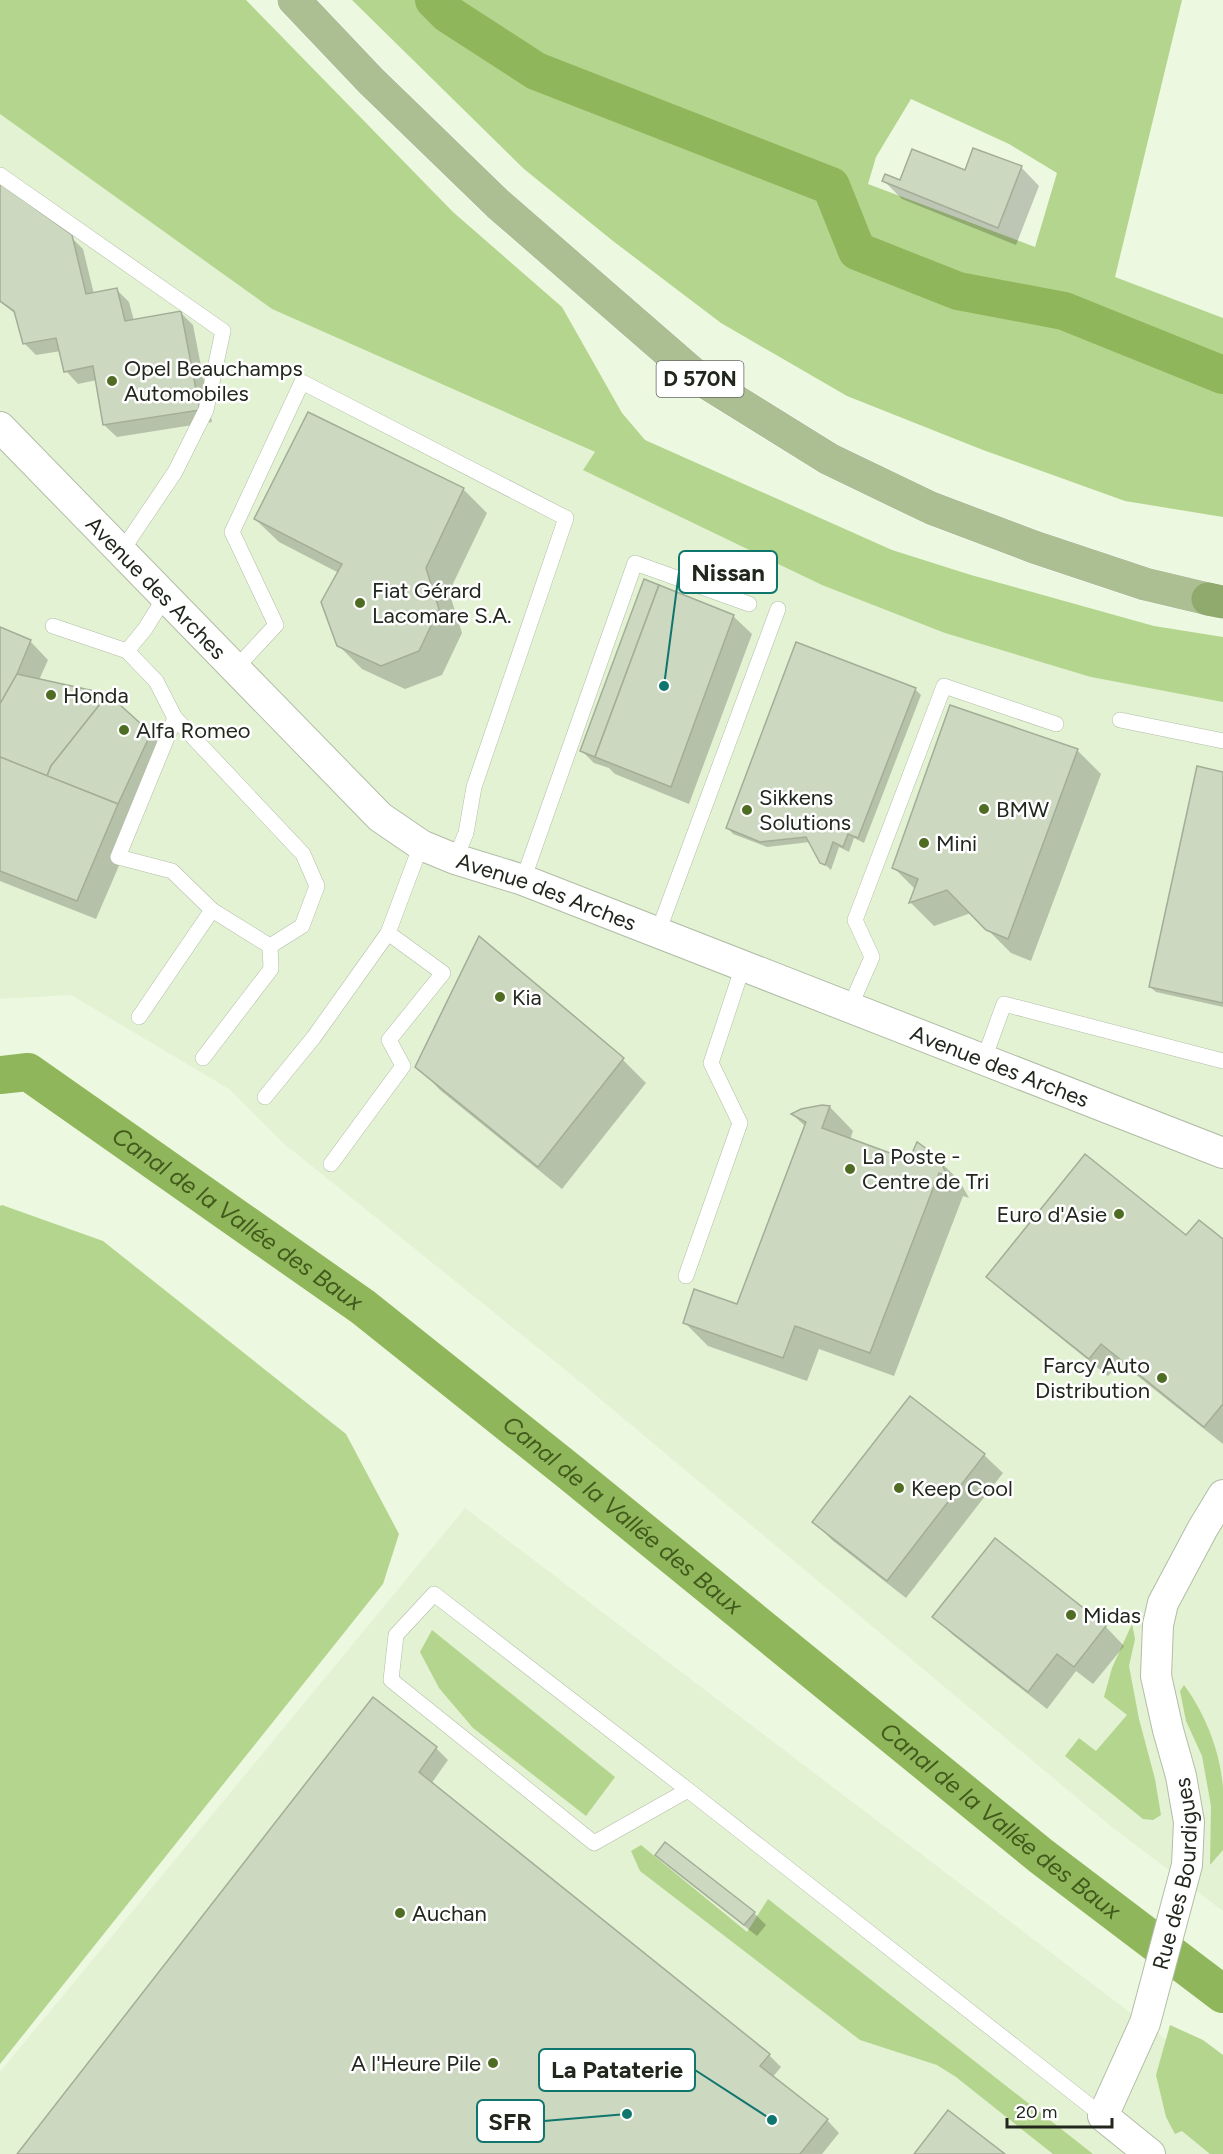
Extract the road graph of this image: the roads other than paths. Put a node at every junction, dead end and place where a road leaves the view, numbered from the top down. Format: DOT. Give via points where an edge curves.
graph roads {
  1 [pos="294,0"];
  2 [pos="0,175"];
  3 [pos="0,428"];
  4 [pos="121,552"];
  5 [pos="165,597"];
  6 [pos="1219,600"];
  7 [pos="749,604"];
  8 [pos="778,609"];
  9 [pos="53,626"];
  10 [pos="127,651"];
  11 [pos="235,669"];
  12 [pos="175,718"];
  13 [pos="1120,720"];
  14 [pos="1056,724"];
  15 [pos="1223,741"];
  16 [pos="421,845"];
  17 [pos="455,860"];
  18 [pos="523,880"];
  19 [pos="212,910"];
  20 [pos="658,932"];
  21 [pos="388,933"];
  22 [pos="270,946"];
  23 [pos="743,966"];
  24 [pos="850,1007"];
  25 [pos="139,1017"];
  26 [pos="203,1058"];
  27 [pos="984,1059"];
  28 [pos="1223,1061"];
  29 [pos="265,1097"];
  30 [pos="1223,1153"];
  31 [pos="331,1164"];
  32 [pos="686,1276"];
  33 [pos="1223,1495"];
  34 [pos="688,1790"];
  35 [pos="1103,2116"];
  36 [pos="1150,2154"];
  1 -- 6 [label="main road, D 570N" via="498,204 697,377 829,459 931,508 1134,581"];
  2 -- 4 [label="lane" via="223,331 206,410 175,472"];
  3 -- 4 [label="street, Avenue des Arches"];
  4 -- 5 [label="street, Avenue des Arches"];
  5 -- 10 [label="lane"];
  5 -- 11 [label="street, Avenue des Arches"];
  7 -- 18 [label="lane" via="635,563"];
  8 -- 20 [label="lane"];
  9 -- 10 [label="lane"];
  10 -- 12 [label="lane" via="156,681"];
  11 -- 16 [label="street, Avenue des Arches" via="380,817"];
  11 -- 17 [label="lane" via="276,625 232,532 302,382 566,518 474,787 466,833"];
  12 -- 19 [label="lane" via="118,857 172,870"];
  12 -- 22 [label="lane" via="303,854 317,886 302,926"];
  13 -- 15 [label="lane"];
  14 -- 24 [label="lane" via="944,686 855,920 872,957"];
  16 -- 17 [label="street, Avenue des Arches"];
  16 -- 21 [label="lane"];
  17 -- 18 [label="street, Avenue des Arches"];
  18 -- 20 [label="street, Avenue des Arches"];
  19 -- 22 [label="lane"];
  19 -- 25 [label="lane"];
  20 -- 23 [label="street, Avenue des Arches"];
  21 -- 29 [label="lane" via="314,1037"];
  21 -- 31 [label="lane" via="443,973 389,1040 403,1066"];
  22 -- 26 [label="lane" via="271,969"];
  23 -- 24 [label="street, Avenue des Arches"];
  23 -- 32 [label="lane" via="711,1063 740,1123"];
  24 -- 27 [label="street, Avenue des Arches"];
  27 -- 28 [label="lane" via="1004,1004"];
  27 -- 30 [label="street, Avenue des Arches"];
  33 -- 35 [label="street, Rue des Bourdigues" via="1163,1603 1158,1625 1156,1676 1189,1822 1187,1865 1145,2023"];
  34 -- 34 [label="lane" via="434,1594 396,1635 391,1680 594,1843"];
  34 -- 35 [label="lane"];
  35 -- 36 [label="street"];
}
